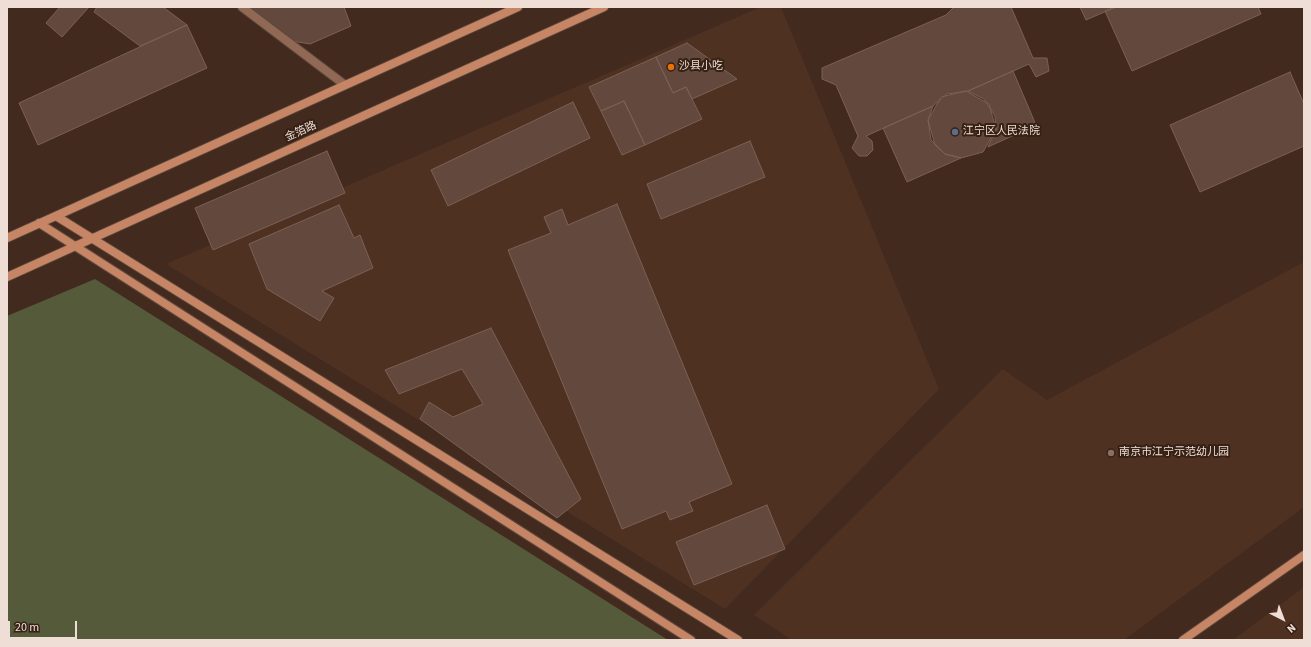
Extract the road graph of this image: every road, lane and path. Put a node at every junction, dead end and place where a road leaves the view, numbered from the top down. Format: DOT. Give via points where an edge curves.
graph roads {
  1 [pos="242,7"];
  2 [pos="518,7"];
  3 [pos="604,7"];
  4 [pos="345,85"];
  5 [pos="56,216"];
  6 [pos="39,223"];
  7 [pos="7,238"];
  8 [pos="92,238"];
  9 [pos="75,246"];
  10 [pos="7,277"];
  11 [pos="1304,555"];
  12 [pos="691,640"];
  13 [pos="738,640"];
  14 [pos="1183,640"];
  1 -- 4 [label="street"];
  2 -- 4 [label="street"];
  3 -- 8 [label="street, 金箔路"];
  4 -- 5 [label="street"];
  5 -- 6 [label="street"];
  5 -- 8 [label="street"];
  6 -- 7 [label="street"];
  6 -- 9 [label="street"];
  8 -- 9 [label="street, 金箔路"];
  8 -- 13 [label="street"];
  9 -- 10 [label="street, 金箔路"];
  9 -- 12 [label="street"];
  11 -- 14 [label="street"];
}
